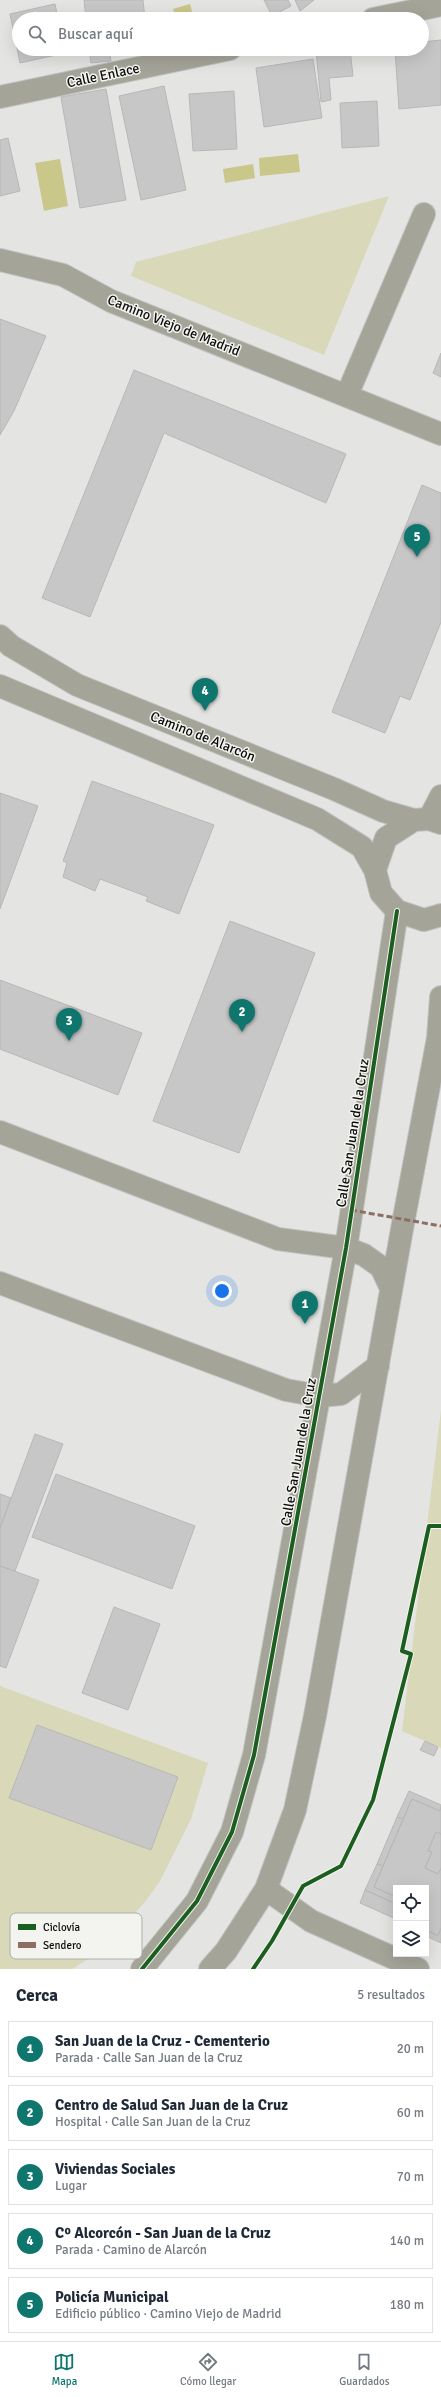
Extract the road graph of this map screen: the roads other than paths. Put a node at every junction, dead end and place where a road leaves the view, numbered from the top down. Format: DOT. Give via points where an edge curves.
graph roads {
  1 [pos="441,5"];
  2 [pos="407,12"];
  3 [pos="196,56"];
  4 [pos="0,97"];
  5 [pos="424,214"];
  6 [pos="0,260"];
  7 [pos="347,395"];
  8 [pos="441,434"];
  9 [pos="0,636"];
  10 [pos="0,686"];
  11 [pos="441,796"];
  12 [pos="428,821"];
  13 [pos="375,870"];
  14 [pos="397,911"];
  15 [pos="441,915"];
  16 [pos="441,997"];
  17 [pos="436,1074"];
  18 [pos="0,1132"];
  19 [pos="346,1248"];
  20 [pos="0,1283"];
  21 [pos="391,1288"];
  22 [pos="378,1366"];
  23 [pos="320,1396"];
  24 [pos="266,1889"];
  25 [pos="142,1969"];
  26 [pos="210,1969"];
  27 [pos="418,1969"];
  1 -- 2 [label="street"];
  3 -- 4 [label="street, Calle Enlace"];
  5 -- 7 [label="street"];
  6 -- 7 [label="street, Camino Viejo de Madrid" via="63,275 111,301"];
  7 -- 8 [label="street, Camino Viejo de Madrid"];
  9 -- 12 [label="street, Camino de Alarcón" via="11,646 77,685 383,811"];
  10 -- 13 [label="street" via="317,819 362,847"];
  11 -- 12 [label="street"];
  12 -- 13 [label="street" via="386,838"];
  13 -- 14 [label="street" via="381,893"];
  14 -- 15 [label="street" via="424,920"];
  14 -- 19 [label="street, Calle San Juan de la Cruz"];
  16 -- 17 [label="street"];
  17 -- 21 [label="street"];
  18 -- 19 [label="street" via="278,1239"];
  19 -- 21 [label="street" via="364,1255 381,1267"];
  19 -- 23 [label="street, Calle San Juan de la Cruz"];
  20 -- 23 [label="street" via="255,1380 286,1390"];
  21 -- 22 [label="street"];
  22 -- 23 [label="street, Calle San Juan de la Cruz" via="341,1394"];
  22 -- 24 [label="street" via="315,1716 296,1802"];
  23 -- 25 [label="street, Calle San Juan de la Cruz" via="254,1755 232,1832 198,1901"];
  24 -- 26 [label="street" via="226,1951"];
  24 -- 27 [label="street" via="311,1921"];
}
